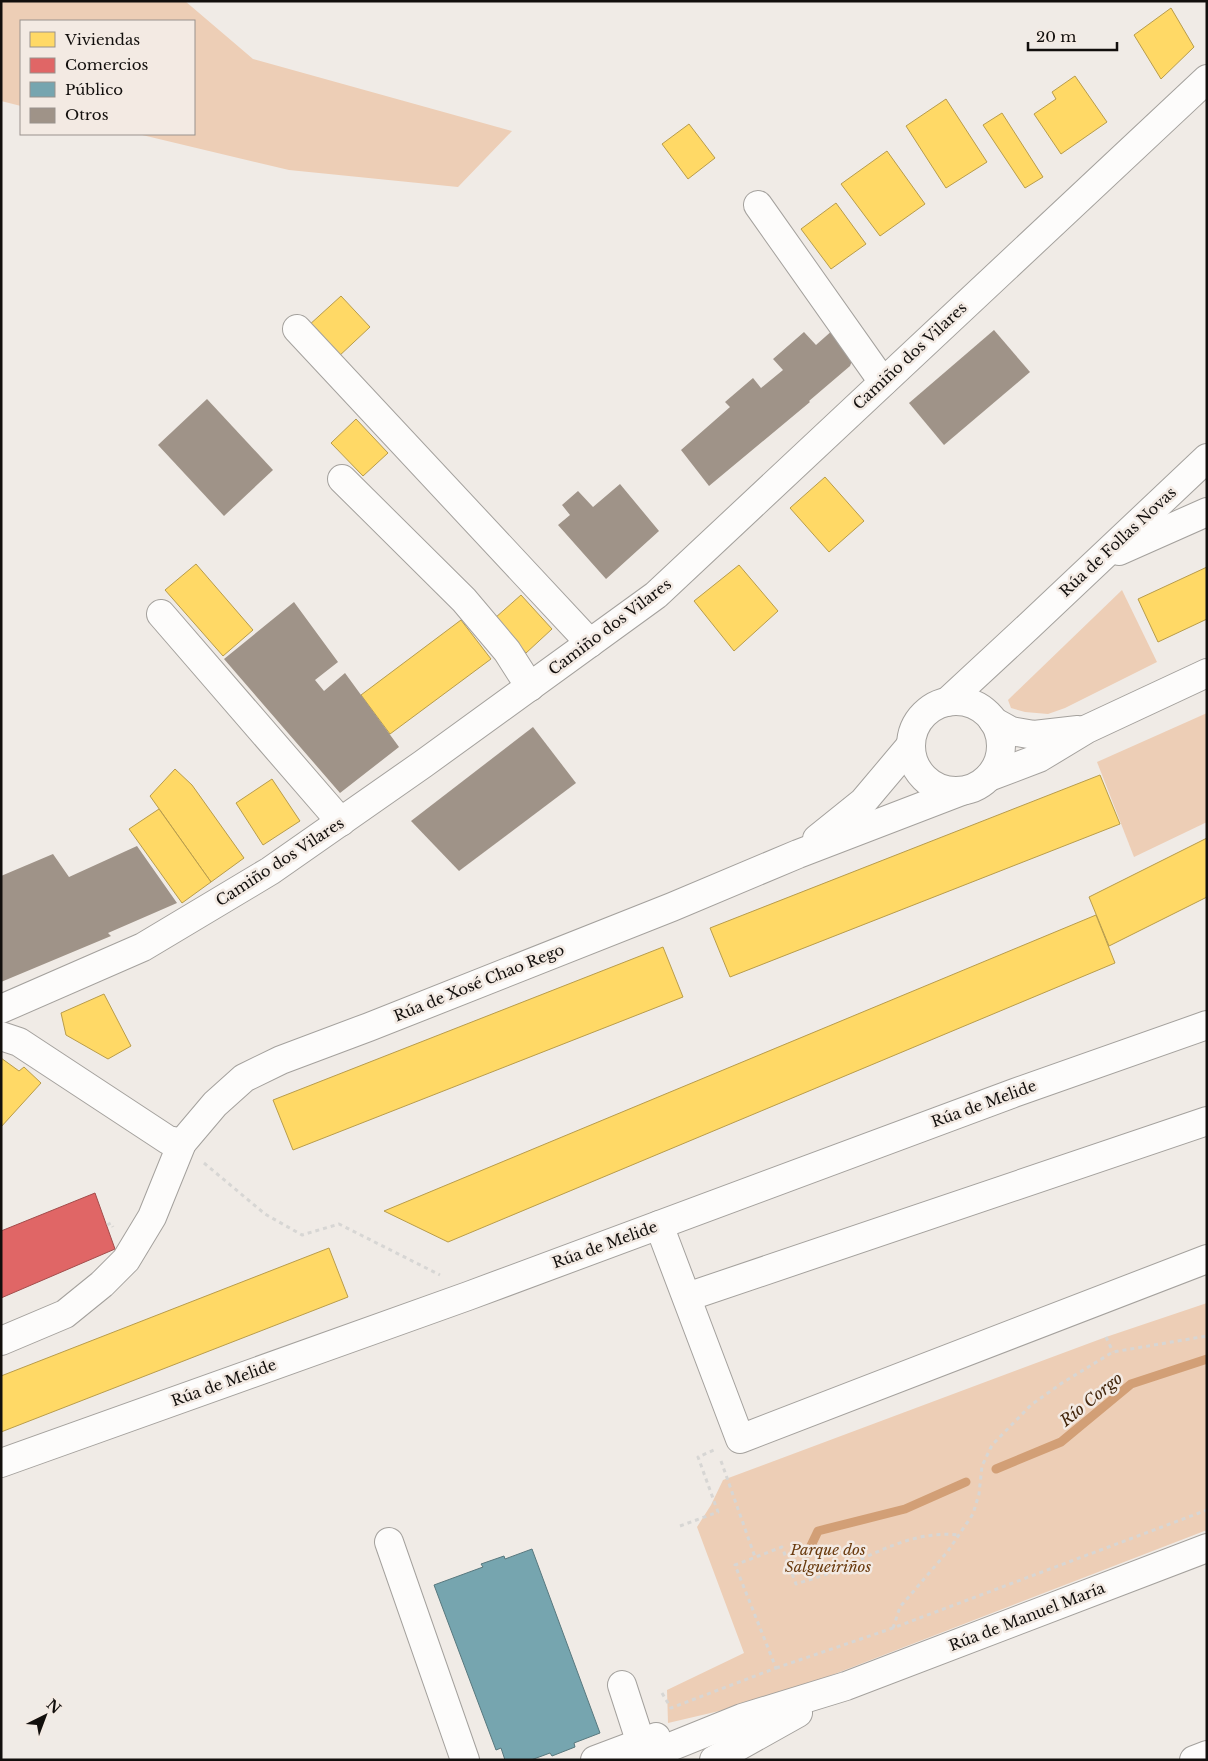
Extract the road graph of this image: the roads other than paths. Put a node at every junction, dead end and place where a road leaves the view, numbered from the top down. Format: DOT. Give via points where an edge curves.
graph roads {
  1 [pos="1207,79"];
  2 [pos="758,205"];
  3 [pos="297,329"];
  4 [pos="883,382"];
  5 [pos="1207,458"];
  6 [pos="342,479"];
  7 [pos="1207,512"];
  8 [pos="1099,560"];
  9 [pos="161,614"];
  10 [pos="1029,626"];
  11 [pos="590,643"];
  12 [pos="1207,673"];
  13 [pos="530,687"];
  14 [pos="947,702"];
  15 [pos="989,716"];
  16 [pos="1087,728"];
  17 [pos="911,744"];
  18 [pos="989,776"];
  19 [pos="962,791"];
  20 [pos="341,822"];
  21 [pos="798,854"];
  22 [pos="1,1010"];
  23 [pos="1207,1025"];
  24 [pos="10,1039"];
  25 [pos="1207,1121"];
  26 [pos="182,1143"];
  27 [pos="659,1225"];
  28 [pos="1207,1259"];
  29 [pos="687,1297"];
  30 [pos="1,1341"];
  31 [pos="1,1463"];
  32 [pos="389,1542"];
  33 [pos="1207,1548"];
  34 [pos="622,1685"];
  35 [pos="846,1686"];
  36 [pos="643,1755"];
  37 [pos="1207,1755"];
  38 [pos="466,1760"];
  39 [pos="596,1760"];
  40 [pos="714,1760"];
  41 [pos="1194,1760"];
  1 -- 4 [label="street, Camiño dos Vilares"];
  2 -- 4 [label="street"];
  3 -- 11 [label="street"];
  4 -- 11 [label="street, Camiño dos Vilares" via="656,595"];
  5 -- 8 [label="street, Rúa de Follas Novas"];
  6 -- 13 [label="street" via="464,600 507,651"];
  7 -- 8 [label="street"];
  8 -- 10 [label="street, Rúa de Follas Novas"];
  9 -- 20 [label="street"];
  10 -- 14 [label="street, Rúa de Follas Novas"];
  10 -- 15 [label="street, Rúa de Follas Novas" via="988,690"];
  11 -- 13 [label="street, Camiño dos Vilares"];
  12 -- 16 [label="street"];
  13 -- 20 [label="street, Camiño dos Vilares"];
  14 -- 15 [label="street" via="974,704"];
  14 -- 17 [label="street" via="933,707 922,717 914,730"];
  15 -- 16 [label="street" via="1011,732 1034,735"];
  15 -- 18 [label="street" via="999,734 1001,749 998,764"];
  16 -- 18 [label="street" via="1039,758"];
  17 -- 19 [label="street" via="917,770 926,780 936,787"];
  17 -- 21 [label="street, Rúa de Xosé Chao Rego" via="863,802"];
  18 -- 19 [label="street"];
  19 -- 21 [label="street, Rúa de Xosé Chao Rego"];
  20 -- 22 [label="street, Camiño dos Vilares" via="270,871 143,947"];
  21 -- 26 [label="street, Rúa de Xosé Chao Rego" via="672,907 281,1060 244,1078 215,1104"];
  22 -- 24 [label="street"];
  23 -- 27 [label="street, Rúa de Melide"];
  24 -- 26 [label="street" via="168,1140"];
  25 -- 29 [label="street"];
  26 -- 30 [label="street, Rúa de Xosé Chao Rego" via="152,1217 126,1260 65,1314"];
  27 -- 29 [label="street"];
  27 -- 31 [label="street, Rúa de Melide"];
  28 -- 29 [label="street" via="740,1439"];
  32 -- 38 [label="street"];
  33 -- 35 [label="street, Rúa de Manuel María"];
  34 -- 36 [label="street"];
  35 -- 36 [label="street, Rúa de Manuel María" via="742,1718"];
  35 -- 40 [label="street, Rúa de Manuel María"];
  36 -- 39 [label="street, Rúa de Manuel María"];
  37 -- 41 [label="street"];
}
